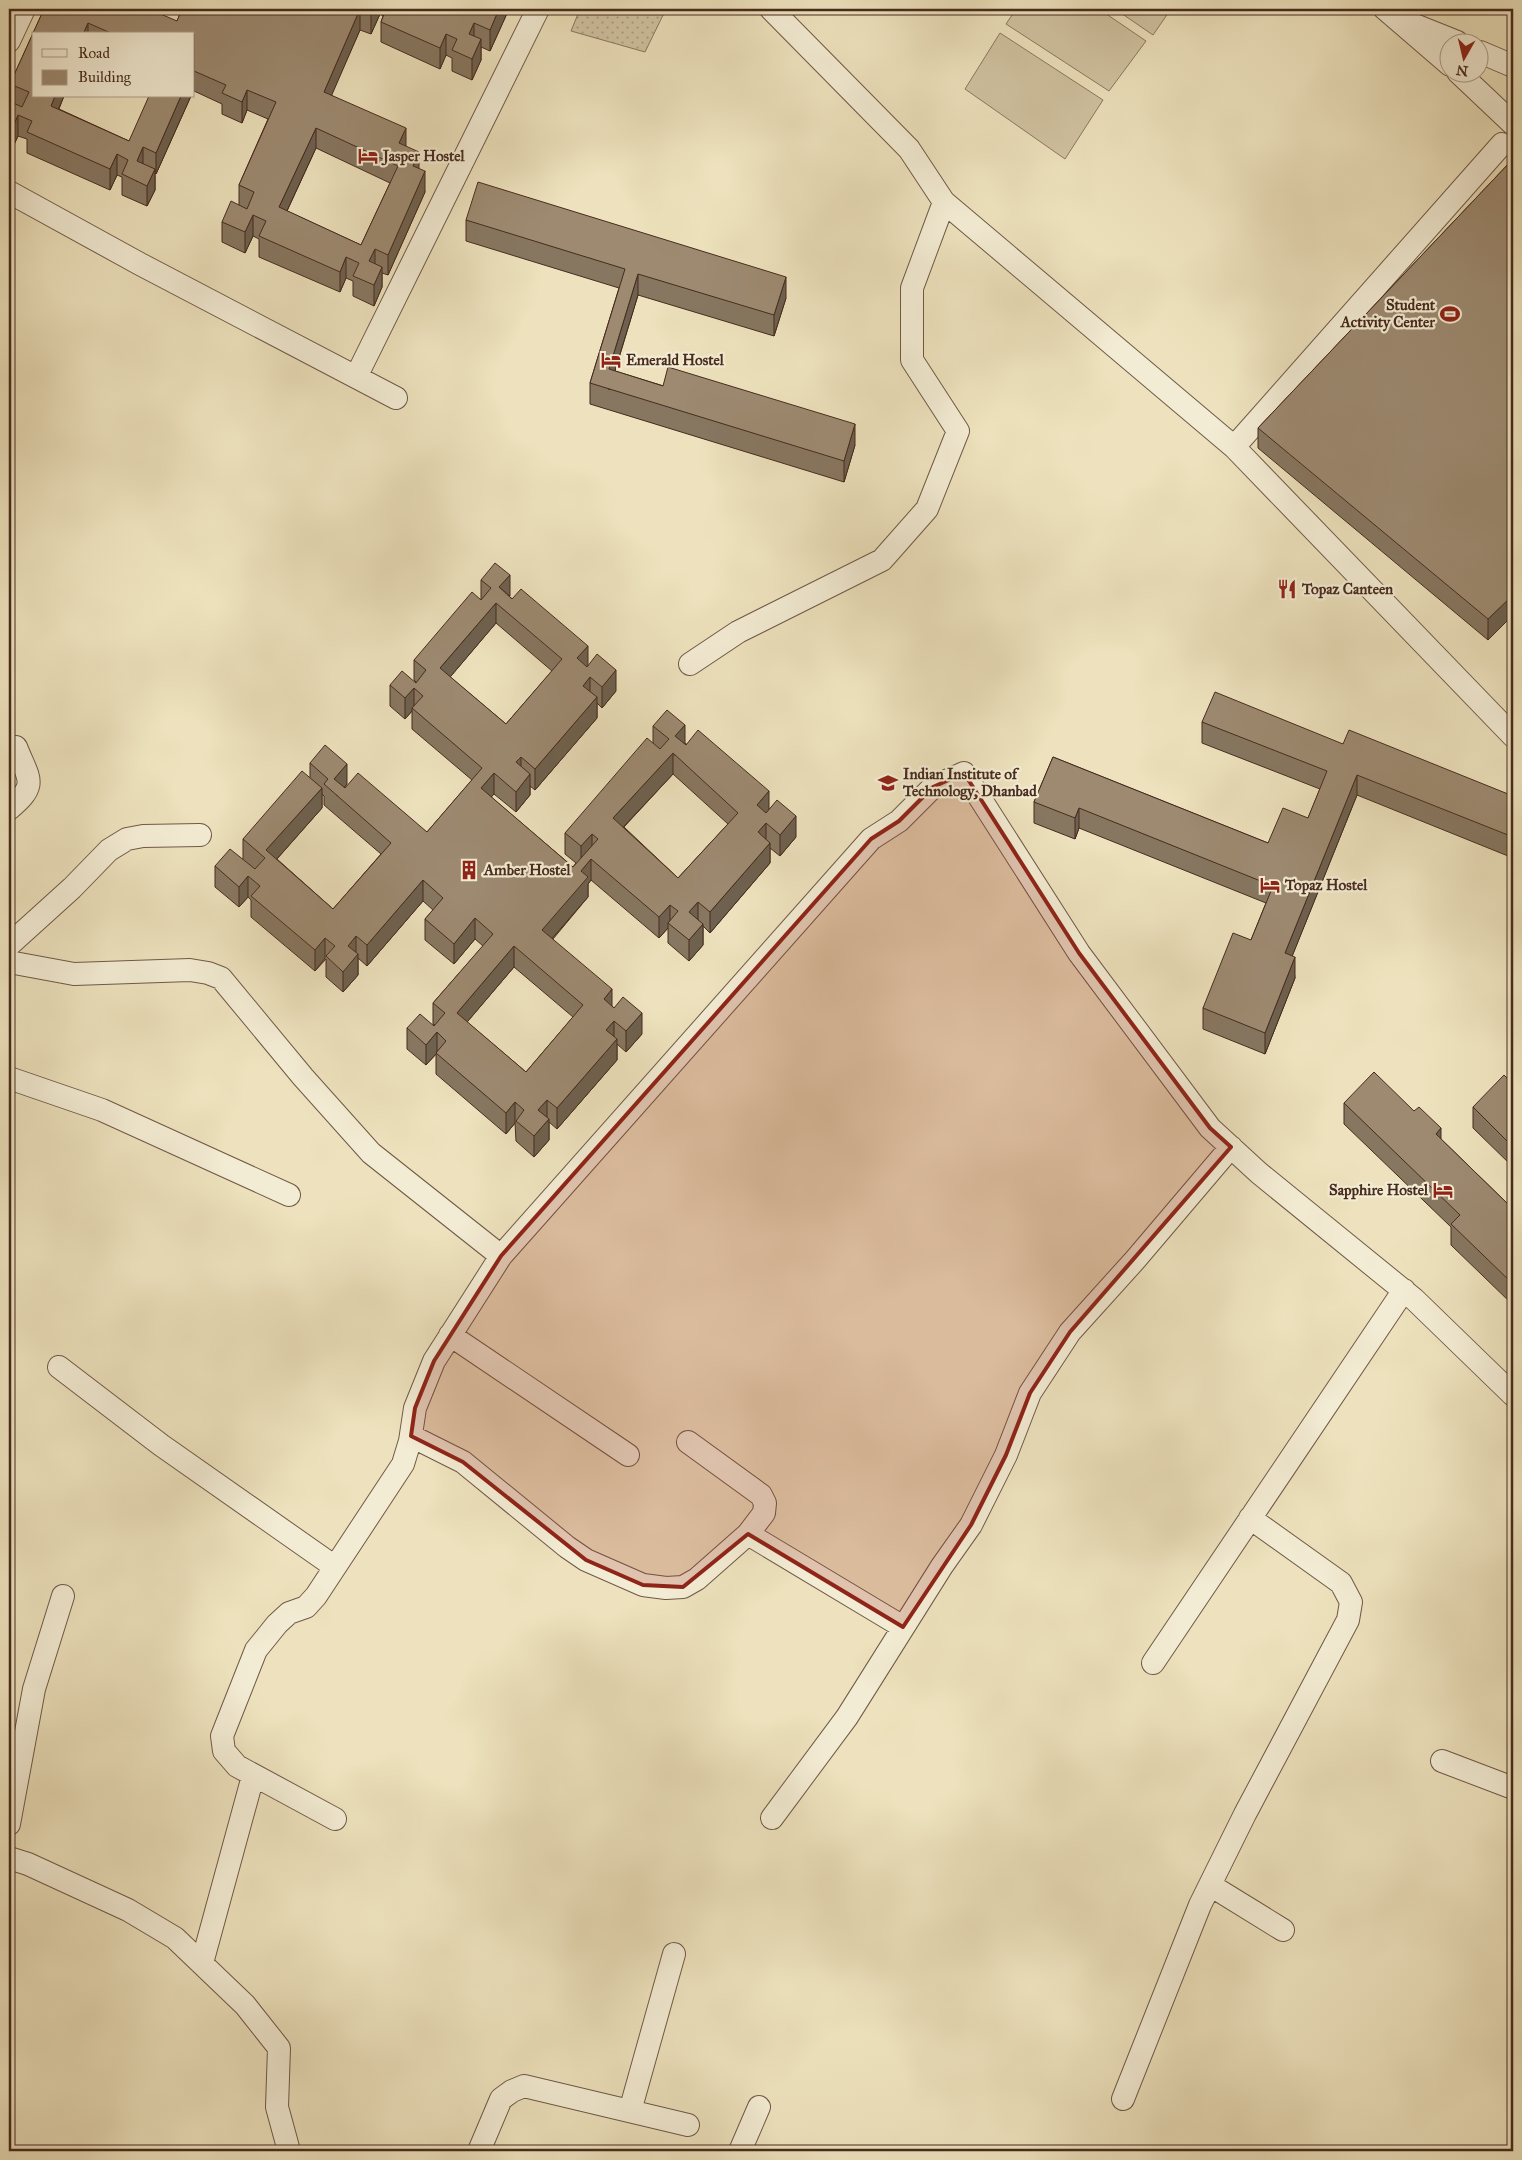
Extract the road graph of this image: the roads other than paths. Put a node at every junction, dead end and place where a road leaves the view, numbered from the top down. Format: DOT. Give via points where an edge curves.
graph roads {
  1 [pos="24,9"];
  2 [pos="538,9"];
  3 [pos="770,9"];
  4 [pos="1390,13"];
  5 [pos="1440,35"];
  6 [pos="9,41"];
  7 [pos="1440,56"];
  8 [pos="1490,56"];
  9 [pos="1513,66"];
  10 [pos="1469,82"];
  11 [pos="1513,124"];
  12 [pos="1502,144"];
  13 [pos="9,192"];
  14 [pos="944,202"];
  15 [pos="356,377"];
  16 [pos="396,398"];
  17 [pos="1234,447"];
  18 [pos="690,664"];
  19 [pos="1513,736"];
  20 [pos="16,747"];
  21 [pos="9,809"];
  22 [pos="200,835"];
  23 [pos="9,945"];
  24 [pos="9,962"];
  25 [pos="9,1078"];
  26 [pos="1231,1147"];
  27 [pos="289,1195"];
  28 [pos="501,1256"];
  29 [pos="1404,1290"];
  30 [pos="450,1335"];
  31 [pos="59,1367"];
  32 [pos="1513,1395"];
  33 [pos="410,1436"];
  34 [pos="688,1442"];
  35 [pos="628,1454"];
  36 [pos="1250,1518"];
  37 [pos="748,1534"];
  38 [pos="335,1567"];
  39 [pos="62,1596"];
  40 [pos="903,1627"];
  41 [pos="1153,1663"];
  42 [pos="1442,1761"];
  43 [pos="253,1776"];
  44 [pos="1513,1788"];
  45 [pos="335,1818"];
  46 [pos="772,1818"];
  47 [pos="9,1824"];
  48 [pos="9,1858"];
  49 [pos="1210,1885"];
  50 [pos="1283,1930"];
  51 [pos="674,1954"];
  52 [pos="202,1963"];
  53 [pos="1123,2099"];
  54 [pos="759,2107"];
  55 [pos="630,2111"];
  56 [pos="688,2125"];
  57 [pos="289,2151"];
  58 [pos="479,2151"];
  59 [pos="740,2151"];
  1 -- 6 [label="street"];
  2 -- 15 [label="street"];
  3 -- 14 [label="street" via="908,149"];
  4 -- 5 [label="street"];
  4 -- 7 [label="street"];
  8 -- 9 [label="street"];
  10 -- 11 [label="street"];
  12 -- 17 [label="street"];
  13 -- 15 [label="street"];
  14 -- 17 [label="street"];
  14 -- 18 [label="street" via="912,288 912,360 958,431 927,509 882,560 738,632"];
  15 -- 16 [label="street"];
  17 -- 19 [label="street"];
  20 -- 21 [label="street" via="29,786 24,796"];
  22 -- 23 [label="street" via="127,839 109,850"];
  24 -- 28 [label="street" via="74,974 190,970 208,972 221,978 371,1153"];
  25 -- 27 [label="street" via="102,1110"];
  26 -- 28 [label="street" via="1210,1128 1079,954 964,773 933,787 900,821 871,839"];
  26 -- 29 [label="street"];
  26 -- 40 [label="street" via="1070,1332 1030,1393 1006,1455 971,1525"];
  28 -- 30 [label="street"];
  29 -- 32 [label="street"];
  29 -- 36 [label="street"];
  30 -- 33 [label="street" via="434,1361 418,1400"];
  30 -- 35 [label="street"];
  31 -- 38 [label="street" via="161,1445"];
  33 -- 37 [label="street" via="463,1462 586,1560 643,1585 683,1587 697,1579"];
  33 -- 38 [label="street" via="403,1464"];
  34 -- 37 [label="street" via="761,1495 765,1503 764,1513"];
  36 -- 41 [label="street"];
  36 -- 49 [label="street" via="1341,1583 1351,1602 1348,1620"];
  37 -- 40 [label="street"];
  38 -- 43 [label="street" via="306,1607 289,1614 277,1624 256,1650 222,1736 224,1751 237,1766"];
  39 -- 47 [label="street" via="34,1689"];
  40 -- 46 [label="street" via="846,1718"];
  42 -- 44 [label="street"];
  43 -- 45 [label="street"];
  43 -- 52 [label="street"];
  48 -- 52 [label="street" via="128,1910 175,1938"];
  49 -- 50 [label="street"];
  49 -- 53 [label="street"];
  51 -- 55 [label="street"];
  52 -- 57 [label="street" via="245,2005 279,2048 277,2107"];
  54 -- 59 [label="street"];
  55 -- 56 [label="street"];
  55 -- 58 [label="street" via="524,2086 501,2098"];
}
